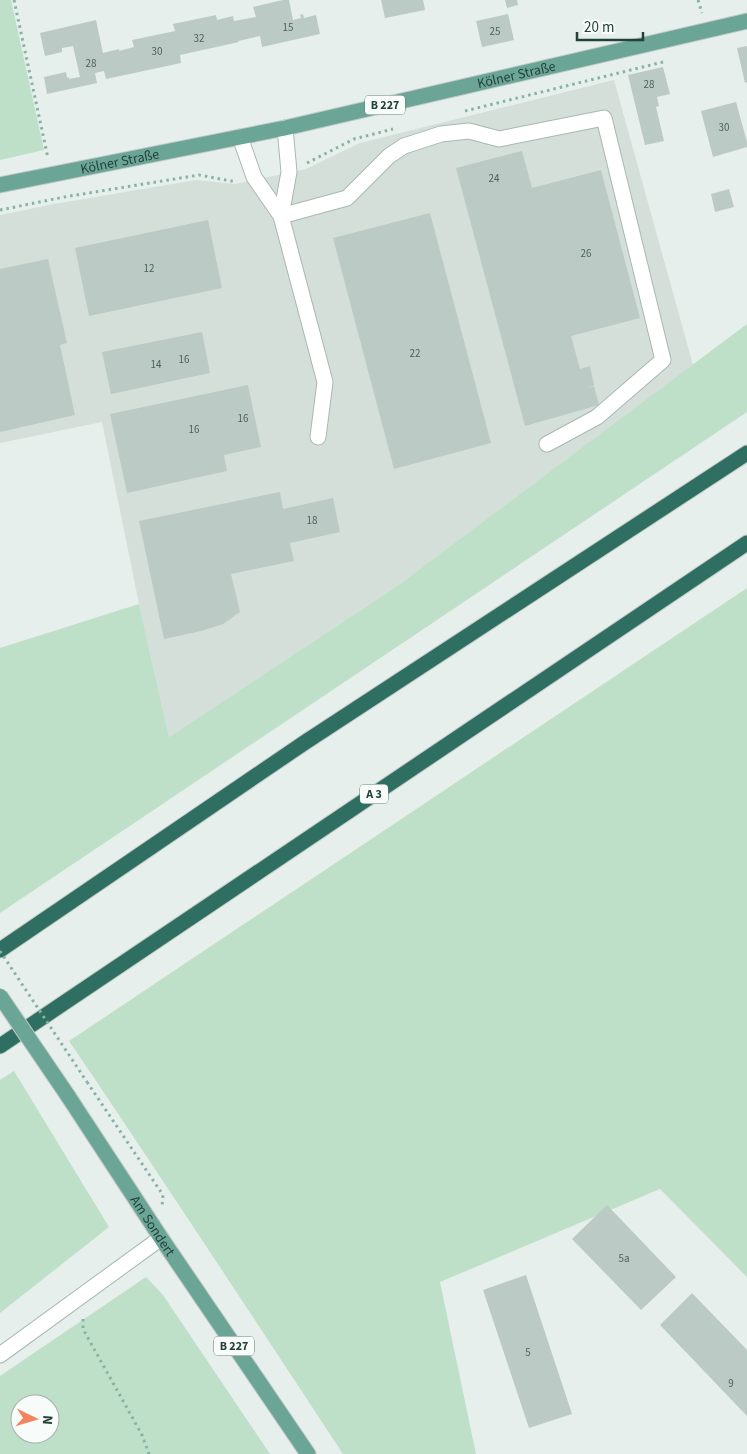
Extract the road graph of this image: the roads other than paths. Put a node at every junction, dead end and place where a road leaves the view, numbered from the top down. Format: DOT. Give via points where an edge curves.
graph roads {
  1 [pos="747,21"];
  2 [pos="285,128"];
  3 [pos="240,137"];
  4 [pos="0,185"];
  5 [pos="281,216"];
  6 [pos="318,437"];
  7 [pos="547,444"];
  8 [pos="747,453"];
  9 [pos="747,543"];
  10 [pos="0,951"];
  11 [pos="0,996"];
  12 [pos="0,1046"];
  13 [pos="161,1238"];
  14 [pos="0,1356"];
  15 [pos="308,1454"];
  1 -- 2 [label="main road, Kölner Straße / B 227"];
  2 -- 3 [label="main road, Kölner Straße / B 227"];
  2 -- 5 [label="street" via="289,172"];
  3 -- 4 [label="main road, Kölner Straße / B 227"];
  3 -- 5 [label="street" via="254,177"];
  5 -- 6 [label="street" via="324,382"];
  5 -- 7 [label="street" via="347,198 389,156 404,146 441,134 470,131 499,139 604,118 663,360 597,417"];
  8 -- 10 [label="highway" via="304,744"];
  9 -- 12 [label="highway, A 3"];
  11 -- 13 [label="main road, Am Sondert / B 227, bridge"];
  13 -- 14 [label="street"];
  13 -- 15 [label="main road, Am Sondert / B 227"];
}
